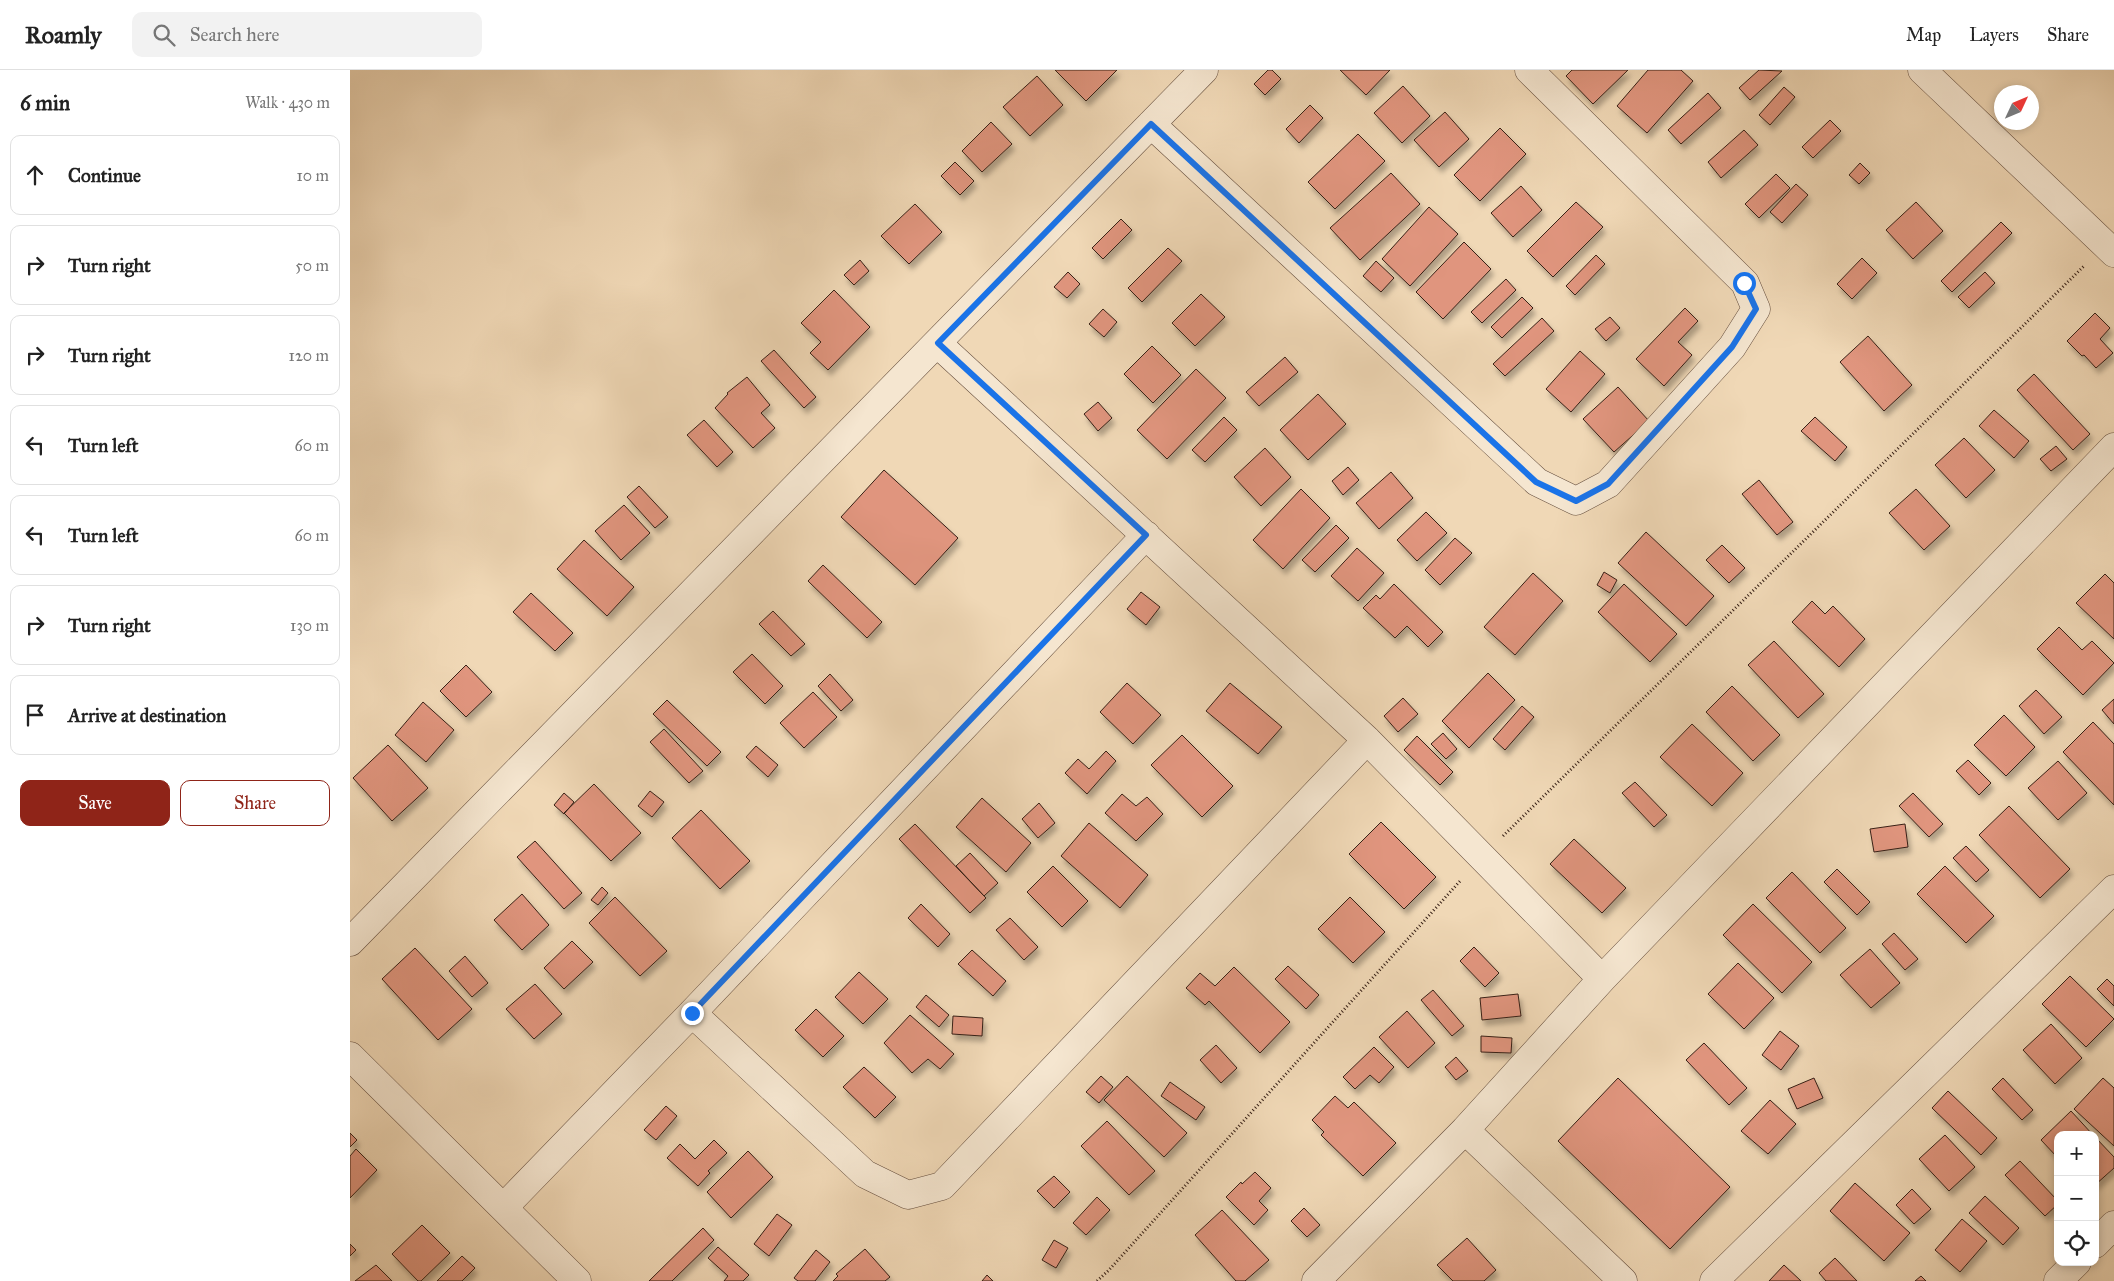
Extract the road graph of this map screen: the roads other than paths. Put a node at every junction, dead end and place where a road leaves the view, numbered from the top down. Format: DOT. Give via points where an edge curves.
graph roads {
  1 [pos="1204,70"];
  2 [pos="1529,70"];
  3 [pos="1922,70"];
  4 [pos="1151,124"];
  5 [pos="2111,245"];
  6 [pos="938,343"];
  7 [pos="2114,447"];
  8 [pos="1146,535"];
  9 [pos="1367,740"];
  10 [pos="2114,889"];
  11 [pos="350,942"];
  12 [pos="1602,979"];
  13 [pos="692,1013"];
  14 [pos="350,1056"];
  15 [pos="1465,1130"];
  16 [pos="504,1207"];
  17 [pos="2114,1225"];
  18 [pos="2099,1240"];
  19 [pos="2073,1266"];
  20 [pos="578,1281"];
  21 [pos="1316,1281"];
  22 [pos="1623,1281"];
  23 [pos="1714,1281"];
  24 [pos="2058,1281"];
  1 -- 4 [label="street"];
  2 -- 4 [label="street" via="1744,283 1756,309 1732,347 1608,484 1576,501 1536,482"];
  3 -- 5 [label="street"];
  4 -- 6 [label="street"];
  6 -- 8 [label="street"];
  6 -- 11 [label="street"];
  7 -- 12 [label="street"];
  8 -- 9 [label="street"];
  8 -- 13 [label="street"];
  9 -- 12 [label="street"];
  9 -- 13 [label="street" via="942,1186 908,1194 864,1174"];
  10 -- 23 [label="street"];
  12 -- 15 [label="street"];
  13 -- 16 [label="street"];
  14 -- 16 [label="street"];
  15 -- 21 [label="street"];
  15 -- 22 [label="street"];
  16 -- 20 [label="street"];
  17 -- 18 [label="street"];
  19 -- 24 [label="street"];
}
